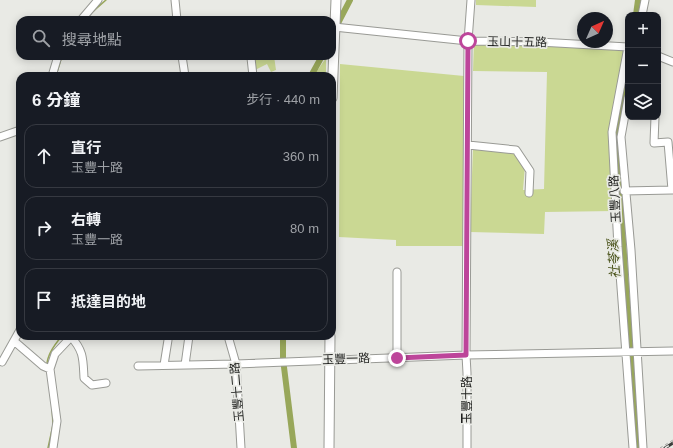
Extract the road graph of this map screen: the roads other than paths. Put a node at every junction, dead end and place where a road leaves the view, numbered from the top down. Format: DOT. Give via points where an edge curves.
graph roads {
  1 [pos="98,0"];
  2 [pos="175,0"];
  3 [pos="336,0"];
  4 [pos="471,0"];
  5 [pos="645,0"];
  6 [pos="643,12"];
  7 [pos="85,16"];
  8 [pos="177,16"];
  9 [pos="335,16"];
  10 [pos="336,27"];
  11 [pos="468,41"];
  12 [pos="625,47"];
  13 [pos="628,48"];
  14 [pos="661,57"];
  15 [pos="57,60"];
  16 [pos="183,60"];
  17 [pos="251,60"];
  18 [pos="333,60"];
  19 [pos="673,62"];
  20 [pos="53,72"];
  21 [pos="184,72"];
  22 [pos="253,72"];
  23 [pos="333,72"];
  24 [pos="625,115"];
  25 [pos="655,120"];
  26 [pos="16,131"];
  27 [pos="0,137"];
  28 [pos="468,146"];
  29 [pos="624,191"];
  30 [pos="529,193"];
  31 [pos="397,272"];
  32 [pos="16,337"];
  33 [pos="68,340"];
  34 [pos="75,340"];
  35 [pos="168,340"];
  36 [pos="189,340"];
  37 [pos="229,340"];
  38 [pos="330,340"];
  39 [pos="14,341"];
  40 [pos="673,351"];
  41 [pos="632,352"];
  42 [pos="466,355"];
  43 [pos="397,358"];
  44 [pos="330,360"];
  45 [pos="2,362"];
  46 [pos="236,364"];
  47 [pos="164,365"];
  48 [pos="186,365"];
  49 [pos="138,366"];
  50 [pos="50,369"];
  51 [pos="106,383"];
  52 [pos="53,448"];
  53 [pos="241,448"];
  54 [pos="329,448"];
  55 [pos="467,448"];
  56 [pos="633,448"];
  57 [pos="642,448"];
  1 -- 7 [label="street"];
  2 -- 8 [label="street"];
  3 -- 9 [label="main road"];
  4 -- 11 [label="street, 玉豐十路"];
  5 -- 6 [label="street"];
  10 -- 11 [label="street, 玉山十五路"];
  11 -- 12 [label="street, 玉山十五路"];
  11 -- 28 [label="street, 玉豐十路"];
  13 -- 41 [label="street, 玉豐八路" via="612,132 618,247"];
  14 -- 19 [label="street"];
  15 -- 20 [label="street"];
  16 -- 21 [label="street"];
  17 -- 22 [label="street"];
  18 -- 23 [label="main road"];
  24 -- 29 [label="street" via="621,137"];
  25 -- 29 [label="street" via="654,143 668,142 672,190"];
  26 -- 27 [label="street"];
  28 -- 30 [label="street" via="516,150 530,171"];
  28 -- 42 [label="street, 玉豐十路"];
  29 -- 41 [label="street" via="631,250"];
  31 -- 43 [label="street"];
  32 -- 39 [label="street"];
  33 -- 50 [label="street" via="55,354"];
  34 -- 51 [label="street" via="83,358 84,378 92,385"];
  35 -- 47 [label="street"];
  36 -- 48 [label="street"];
  37 -- 46 [label="street, 玉豐十二路"];
  38 -- 44 [label="main road"];
  39 -- 45 [label="street"];
  39 -- 50 [label="street"];
  40 -- 41 [label="street, 玉豐一路"];
  41 -- 42 [label="street, 玉豐一路"];
  41 -- 56 [label="street, 玉豐八路"];
  41 -- 57 [label="street"];
  42 -- 43 [label="street, 玉豐一路"];
  42 -- 55 [label="street, 玉豐十路"];
  43 -- 44 [label="street, 玉豐一路"];
  44 -- 46 [label="street, 玉豐一路"];
  44 -- 54 [label="main road"];
  46 -- 48 [label="street, 玉豐一路"];
  46 -- 53 [label="street, 玉豐十二路"];
  47 -- 48 [label="street, 玉豐一路"];
  47 -- 49 [label="street, 玉豐一路"];
  50 -- 52 [label="street" via="57,421"];
}
